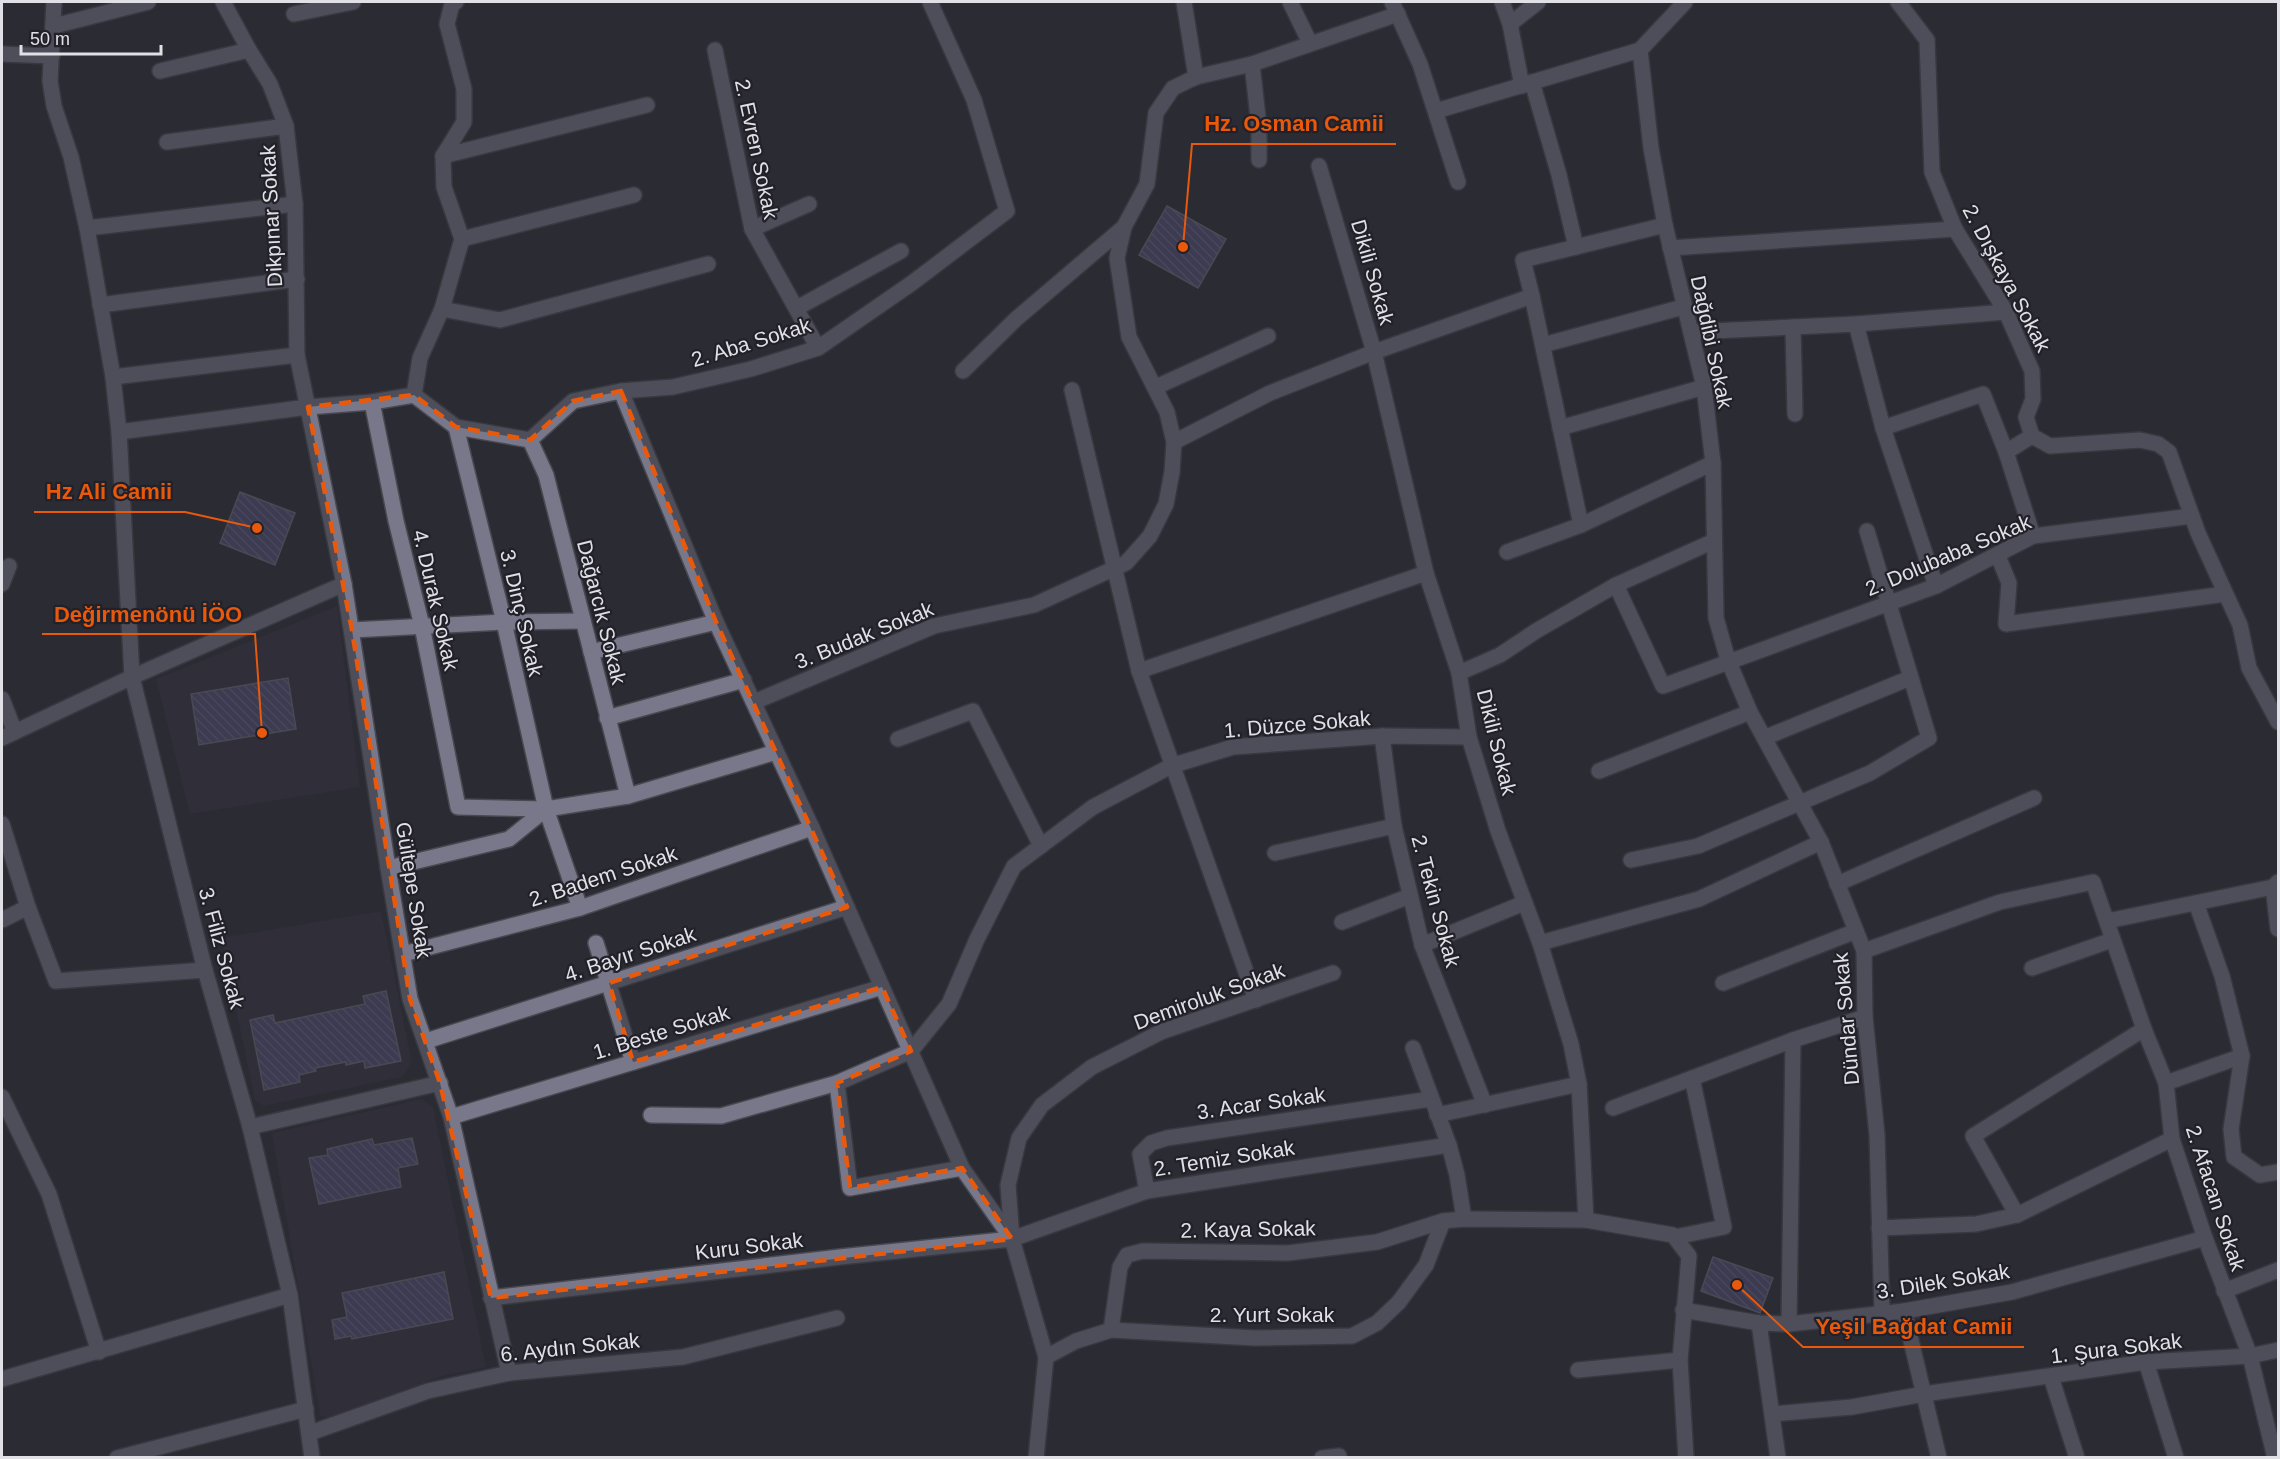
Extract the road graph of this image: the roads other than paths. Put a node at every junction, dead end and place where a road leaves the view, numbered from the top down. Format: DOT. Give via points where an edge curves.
graph roads {
  1 [pos="54,2"];
  2 [pos="148,2"];
  3 [pos="223,2"];
  4 [pos="353,2"];
  5 [pos="930,2"];
  6 [pos="1184,2"];
  7 [pos="1290,2"];
  8 [pos="1502,2"];
  9 [pos="1538,2"];
  10 [pos="1685,2"];
  11 [pos="1898,2"];
  12 [pos="450,3"];
  13 [pos="1395,8"];
  14 [pos="294,14"];
  15 [pos="1510,24"];
  16 [pos="54,26"];
  17 [pos="1310,43"];
  18 [pos="249,50"];
  19 [pos="715,50"];
  20 [pos="1640,50"];
  21 [pos="2,54"];
  22 [pos="52,56"];
  23 [pos="1252,64"];
  24 [pos="160,71"];
  25 [pos="1196,77"];
  26 [pos="1527,84"];
  27 [pos="647,105"];
  28 [pos="1436,111"];
  29 [pos="286,126"];
  30 [pos="166,142"];
  31 [pos="443,156"];
  32 [pos="1259,160"];
  33 [pos="1319,166"];
  34 [pos="1458,182"];
  35 [pos="634,195"];
  36 [pos="296,204"];
  37 [pos="809,204"];
  38 [pos="1665,225"];
  39 [pos="1124,227"];
  40 [pos="87,228"];
  41 [pos="752,229"];
  42 [pos="1955,229"];
  43 [pos="462,239"];
  44 [pos="1576,247"];
  45 [pos="1670,248"];
  46 [pos="900,251"];
  47 [pos="708,264"];
  48 [pos="297,279"];
  49 [pos="1532,296"];
  50 [pos="100,305"];
  51 [pos="1683,307"];
  52 [pos="797,308"];
  53 [pos="442,309"];
  54 [pos="2006,312"];
  55 [pos="1856,324"];
  56 [pos="1793,327"];
  57 [pos="1691,332"];
  58 [pos="1268,336"];
  59 [pos="1543,345"];
  60 [pos="818,348"];
  61 [pos="1374,352"];
  62 [pos="297,356"];
  63 [pos="963,371"];
  64 [pos="113,377"];
  65 [pos="1156,387"];
  66 [pos="1704,387"];
  67 [pos="1072,390"];
  68 [pos="621,391"];
  69 [pos="414,395"];
  70 [pos="372,402"];
  71 [pos="308,407"];
  72 [pos="1796,414"];
  73 [pos="456,427"];
  74 [pos="1560,428"];
  75 [pos="1883,428"];
  76 [pos="119,432"];
  77 [pos="2032,436"];
  78 [pos="530,440"];
  79 [pos="1174,442"];
  80 [pos="2006,452"];
  81 [pos="1713,463"];
  82 [pos="2192,516"];
  83 [pos="1581,525"];
  84 [pos="1867,531"];
  85 [pos="2033,536"];
  86 [pos="1714,541"];
  87 [pos="1508,552"];
  88 [pos="1998,556"];
  89 [pos="1120,565"];
  90 [pos="9,566"];
  91 [pos="1426,573"];
  92 [pos="2,584"];
  93 [pos="344,584"];
  94 [pos="1616,585"];
  95 [pos="1936,586"];
  96 [pos="2225,594"];
  97 [pos="1889,605"];
  98 [pos="583,621"];
  99 [pos="504,622"];
  100 [pos="716,622"];
  101 [pos="422,626"];
  102 [pos="352,630"];
  103 [pos="591,652"];
  104 [pos="1728,660"];
  105 [pos="1139,671"];
  106 [pos="1459,673"];
  107 [pos="132,677"];
  108 [pos="1910,678"];
  109 [pos="744,680"];
  110 [pos="2,699"];
  111 [pos="754,702"];
  112 [pos="1750,712"];
  113 [pos="607,718"];
  114 [pos="2278,722"];
  115 [pos="8,735"];
  116 [pos="1382,736"];
  117 [pos="1469,737"];
  118 [pos="1764,738"];
  119 [pos="898,739"];
  120 [pos="776,752"];
  121 [pos="1171,766"];
  122 [pos="1599,771"];
  123 [pos="628,796"];
  124 [pos="2034,798"];
  125 [pos="1798,802"];
  126 [pos="546,809"];
  127 [pos="2,824"];
  128 [pos="1394,826"];
  129 [pos="812,828"];
  130 [pos="1821,842"];
  131 [pos="1041,846"];
  132 [pos="1275,854"];
  133 [pos="1631,860"];
  134 [pos="388,868"];
  135 [pos="1837,884"];
  136 [pos="2276,885"];
  137 [pos="1410,896"];
  138 [pos="1524,903"];
  139 [pos="2196,903"];
  140 [pos="847,907"];
  141 [pos="28,908"];
  142 [pos="580,908"];
  143 [pos="2,920"];
  144 [pos="1342,921"];
  145 [pos="2107,921"];
  146 [pos="2278,929"];
  147 [pos="1856,932"];
  148 [pos="2112,940"];
  149 [pos="596,943"];
  150 [pos="1540,943"];
  151 [pos="1422,945"];
  152 [pos="1864,951"];
  153 [pos="403,954"];
  154 [pos="2032,968"];
  155 [pos="205,970"];
  156 [pos="1333,973"];
  157 [pos="609,983"];
  158 [pos="1723,983"];
  159 [pos="882,987"];
  160 [pos="1256,999"];
  161 [pos="1865,1017"];
  162 [pos="2144,1029"];
  163 [pos="1792,1040"];
  164 [pos="426,1041"];
  165 [pos="1413,1048"];
  166 [pos="911,1051"];
  167 [pos="2242,1056"];
  168 [pos="633,1062"];
  169 [pos="1692,1078"];
  170 [pos="441,1083"];
  171 [pos="837,1083"];
  172 [pos="2166,1083"];
  173 [pos="1579,1084"];
  174 [pos="2,1097"];
  175 [pos="1431,1099"];
  176 [pos="1485,1105"];
  177 [pos="1613,1108"];
  178 [pos="651,1114"];
  179 [pos="1437,1115"];
  180 [pos="451,1117"];
  181 [pos="250,1127"];
  182 [pos="2172,1139"];
  183 [pos="1449,1145"];
  184 [pos="962,1168"];
  185 [pos="2278,1172"];
  186 [pos="1147,1191"];
  187 [pos="2017,1215"];
  188 [pos="1464,1219"];
  189 [pos="1586,1220"];
  190 [pos="1443,1221"];
  191 [pos="1879,1228"];
  192 [pos="1675,1238"];
  193 [pos="2205,1238"];
  194 [pos="1011,1239"];
  195 [pos="2278,1270"];
  196 [pos="2224,1291"];
  197 [pos="290,1295"];
  198 [pos="491,1298"];
  199 [pos="1683,1310"];
  200 [pos="1904,1311"];
  201 [pos="1882,1312"];
  202 [pos="837,1318"];
  203 [pos="1759,1323"];
  204 [pos="1789,1324"];
  205 [pos="1111,1330"];
  206 [pos="2278,1350"];
  207 [pos="99,1352"];
  208 [pos="1046,1356"];
  209 [pos="2250,1356"];
  210 [pos="1680,1360"];
  211 [pos="2146,1362"];
  212 [pos="1578,1370"];
  213 [pos="509,1372"];
  214 [pos="2050,1377"];
  215 [pos="2,1379"];
  216 [pos="1924,1394"];
  217 [pos="306,1408"];
  218 [pos="1773,1414"];
  219 [pos="310,1433"];
  220 [pos="1339,1457"];
  221 [pos="1685,1457"];
  222 [pos="117,1458"];
  223 [pos="312,1458"];
  224 [pos="1036,1458"];
  225 [pos="1322,1458"];
  226 [pos="1778,1458"];
  227 [pos="1939,1458"];
  228 [pos="2077,1458"];
  229 [pos="2176,1458"];
  230 [pos="2276,1458"];
  1 -- 16 [label="street, 3. Filiz Sokak"];
  2 -- 16 [label="street"];
  3 -- 18 [label="street, Dikpınar Sokak"];
  4 -- 14 [label="street"];
  5 -- 60 [label="street, 2. Aba Sokak" via="974,99 1007,211 912,284"];
  6 -- 25 [label="street"];
  7 -- 17 [label="street"];
  8 -- 15 [label="street"];
  9 -- 15 [label="street"];
  10 -- 20 [label="street"];
  11 -- 42 [label="street, 2. Dışkaya Sokak" via="1927,40 1932,172"];
  12 -- 31 [label="street" via="447,24 464,89 464,122"];
  13 -- 17 [label="street"];
  13 -- 28 [label="street"];
  15 -- 26 [label="street"];
  16 -- 22 [label="street, 3. Filiz Sokak"];
  17 -- 23 [label="street"];
  18 -- 24 [label="street"];
  18 -- 29 [label="street, Dikpınar Sokak" via="270,84"];
  19 -- 41 [label="street, 2. Evren Sokak"];
  20 -- 26 [label="street"];
  20 -- 38 [label="street, Dağdibi Sokak"];
  21 -- 22 [label="street"];
  22 -- 40 [label="street, 3. Filiz Sokak" via="54,106 71,157"];
  23 -- 25 [label="street"];
  23 -- 32 [label="street"];
  25 -- 39 [label="street" via="1173,88 1156,113 1147,184"];
  26 -- 28 [label="street"];
  26 -- 44 [label="street" via="1559,175"];
  27 -- 31 [label="street"];
  28 -- 34 [label="street"];
  29 -- 30 [label="street"];
  29 -- 36 [label="street, Dikpınar Sokak"];
  31 -- 43 [label="street" via="444,187"];
  33 -- 61 [label="street, Dikili Sokak"];
  35 -- 43 [label="street"];
  36 -- 40 [label="street"];
  36 -- 48 [label="street, Dikpınar Sokak"];
  37 -- 41 [label="street"];
  38 -- 44 [label="street"];
  38 -- 45 [label="street, Dağdibi Sokak"];
  39 -- 63 [label="street" via="1016,319"];
  39 -- 65 [label="street" via="1117,258 1129,337"];
  40 -- 50 [label="street, 3. Filiz Sokak"];
  41 -- 52 [label="street, 2. Evren Sokak"];
  42 -- 45 [label="street"];
  42 -- 54 [label="street, 2. Dışkaya Sokak"];
  43 -- 53 [label="street"];
  44 -- 49 [label="street" via="1523,260"];
  45 -- 51 [label="street, Dağdibi Sokak"];
  46 -- 52 [label="street"];
  47 -- 53 [label="street" via="500,320"];
  48 -- 50 [label="street"];
  48 -- 62 [label="street, Dikpınar Sokak"];
  49 -- 59 [label="street"];
  49 -- 61 [label="street"];
  50 -- 64 [label="street, 3. Filiz Sokak"];
  51 -- 57 [label="street, Dağdibi Sokak"];
  51 -- 59 [label="street"];
  52 -- 60 [label="street, 2. Evren Sokak"];
  53 -- 69 [label="street" via="420,358"];
  54 -- 55 [label="street"];
  54 -- 77 [label="street, 2. Dışkaya Sokak" via="2032,371 2033,399 2026,417"];
  55 -- 56 [label="street"];
  55 -- 75 [label="street"];
  56 -- 57 [label="street"];
  56 -- 72 [label="street"];
  57 -- 66 [label="street, Dağdibi Sokak"];
  58 -- 65 [label="street"];
  59 -- 74 [label="street"];
  60 -- 68 [label="street, 2. Aba Sokak" via="673,387"];
  61 -- 79 [label="street" via="1270,393"];
  61 -- 91 [label="street, Dikili Sokak"];
  62 -- 64 [label="street"];
  62 -- 71 [label="street, Dikpınar Sokak"];
  64 -- 76 [label="street, 3. Filiz Sokak"];
  65 -- 79 [label="street"];
  66 -- 74 [label="street"];
  66 -- 81 [label="street, Dağdibi Sokak"];
  67 -- 89 [label="street"];
  68 -- 78 [label="street, 2. Aba Sokak" via="573,401"];
  68 -- 100 [label="street"];
  69 -- 70 [label="street"];
  69 -- 73 [label="street"];
  70 -- 71 [label="street"];
  70 -- 101 [label="street, 4. Durak Sokak"];
  71 -- 76 [label="street"];
  71 -- 93 [label="street, Gültepe Sokak"];
  73 -- 78 [label="street"];
  73 -- 99 [label="street, 3. Dinç Sokak"];
  74 -- 83 [label="street"];
  75 -- 80 [label="street" via="1983,394"];
  75 -- 95 [label="street"];
  76 -- 107 [label="street, 3. Filiz Sokak"];
  77 -- 80 [label="street"];
  77 -- 82 [label="street" via="2050,446 2140,440 2158,444 2169,452"];
  78 -- 98 [label="street, Dağarcık Sokak" via="546,475"];
  79 -- 89 [label="street" via="1166,504 1150,536"];
  80 -- 85 [label="street"];
  81 -- 83 [label="street"];
  81 -- 86 [label="street, Dağdibi Sokak"];
  82 -- 85 [label="street, 2. Dolubaba Sokak"];
  82 -- 96 [label="street"];
  83 -- 87 [label="street"];
  84 -- 97 [label="street"];
  85 -- 88 [label="street, 2. Dolubaba Sokak"];
  86 -- 94 [label="street"];
  86 -- 104 [label="street, Dağdibi Sokak" via="1716,618"];
  88 -- 95 [label="street, 2. Dolubaba Sokak"];
  88 -- 96 [label="street" via="2009,583 2006,624"];
  89 -- 105 [label="street"];
  89 -- 111 [label="street, 3. Budak Sokak" via="1034,604 934,626"];
  90 -- 92 [label="street"];
  91 -- 105 [label="street"];
  91 -- 106 [label="street, Dikili Sokak"];
  93 -- 102 [label="street, Gültepe Sokak"];
  93 -- 107 [label="street"];
  94 -- 104 [label="street, 2. Dolubaba Sokak" via="1663,686"];
  94 -- 106 [label="street" via="1500,655"];
  95 -- 97 [label="street, 2. Dolubaba Sokak"];
  96 -- 114 [label="street" via="2240,625 2249,669"];
  97 -- 104 [label="street, 2. Dolubaba Sokak"];
  97 -- 108 [label="street"];
  98 -- 99 [label="street"];
  98 -- 103 [label="street, Dağarcık Sokak"];
  99 -- 101 [label="street"];
  99 -- 126 [label="street, 3. Dinç Sokak"];
  100 -- 103 [label="street"];
  100 -- 109 [label="street"];
  101 -- 102 [label="street"];
  101 -- 126 [label="street, 4. Durak Sokak" via="458,807"];
  102 -- 134 [label="street, Gültepe Sokak"];
  103 -- 113 [label="street, Dağarcık Sokak"];
  104 -- 112 [label="street, Dağdibi Sokak"];
  105 -- 121 [label="street"];
  106 -- 117 [label="street, Dikili Sokak"];
  107 -- 115 [label="street"];
  107 -- 155 [label="street, 3. Filiz Sokak"];
  108 -- 118 [label="street"];
  108 -- 125 [label="street" via="1929,738 1870,772"];
  109 -- 111 [label="street"];
  109 -- 113 [label="street"];
  110 -- 115 [label="street"];
  111 -- 120 [label="street"];
  112 -- 118 [label="street, Dündar Sokak"];
  112 -- 122 [label="street"];
  113 -- 123 [label="street, Dağarcık Sokak"];
  116 -- 117 [label="street, 1. Düzce Sokak"];
  116 -- 121 [label="street, 1. Düzce Sokak" via="1233,747"];
  116 -- 128 [label="street, 2. Tekin Sokak"];
  117 -- 138 [label="street, Dikili Sokak"];
  118 -- 125 [label="street, Dündar Sokak"];
  119 -- 131 [label="street" via="973,711"];
  120 -- 123 [label="street"];
  120 -- 129 [label="street"];
  121 -- 131 [label="street, 1. Düzce Sokak" via="1093,807"];
  121 -- 160 [label="street"];
  123 -- 126 [label="street"];
  124 -- 135 [label="street"];
  125 -- 130 [label="street, Dündar Sokak"];
  125 -- 133 [label="street" via="1698,846"];
  126 -- 134 [label="street" via="509,839"];
  126 -- 142 [label="street, 3. Dinç Sokak"];
  127 -- 141 [label="street"];
  128 -- 132 [label="street"];
  128 -- 137 [label="street, 2. Tekin Sokak"];
  129 -- 140 [label="street"];
  129 -- 142 [label="street, 2. Badem Sokak"];
  130 -- 135 [label="street, Dündar Sokak"];
  130 -- 150 [label="street" via="1699,899"];
  131 -- 166 [label="street, 1. Düzce Sokak" via="1014,866 949,1004"];
  134 -- 153 [label="street, Gültepe Sokak"];
  135 -- 147 [label="street, Dündar Sokak"];
  136 -- 139 [label="street"];
  136 -- 146 [label="street"];
  137 -- 144 [label="street"];
  137 -- 151 [label="street, 2. Tekin Sokak"];
  138 -- 150 [label="street, Dikili Sokak"];
  138 -- 151 [label="street"];
  139 -- 145 [label="street"];
  139 -- 167 [label="street" via="2222,976"];
  140 -- 157 [label="street, 4. Bayır Sokak"];
  140 -- 159 [label="street"];
  141 -- 143 [label="street"];
  141 -- 155 [label="street" via="56,981"];
  142 -- 153 [label="street, 2. Badem Sokak"];
  145 -- 148 [label="street, 2. Afacan Sokak"];
  145 -- 152 [label="street, 2. Afacan Sokak" via="2093,882 2000,902"];
  147 -- 152 [label="street, Dündar Sokak"];
  147 -- 158 [label="street"];
  148 -- 154 [label="street"];
  148 -- 162 [label="street, 2. Afacan Sokak"];
  149 -- 157 [label="street"];
  150 -- 173 [label="street, Dikili Sokak"];
  151 -- 176 [label="street, 2. Tekin Sokak"];
  152 -- 161 [label="street, Dündar Sokak"];
  153 -- 164 [label="street, Gültepe Sokak" via="410,999"];
  155 -- 181 [label="street, 3. Filiz Sokak"];
  156 -- 160 [label="street, Demiroluk Sokak"];
  157 -- 164 [label="street, 4. Bayır Sokak"];
  157 -- 168 [label="street"];
  159 -- 166 [label="street"];
  159 -- 168 [label="street, 1. Beste Sokak"];
  160 -- 194 [label="street, Demiroluk Sokak" via="1161,1032 1092,1066 1042,1105 1019,1138 1008,1185"];
  161 -- 163 [label="street"];
  161 -- 191 [label="street, Dündar Sokak" via="1877,1135"];
  162 -- 172 [label="street, 2. Afacan Sokak"];
  162 -- 187 [label="street" via="1973,1137"];
  163 -- 169 [label="street"];
  163 -- 204 [label="street"];
  164 -- 170 [label="street, Gültepe Sokak"];
  165 -- 175 [label="street"];
  166 -- 171 [label="street"];
  166 -- 184 [label="street"];
  167 -- 172 [label="street"];
  167 -- 185 [label="street" via="2231,1129 2234,1157 2260,1175"];
  168 -- 180 [label="street, 1. Beste Sokak"];
  169 -- 177 [label="street"];
  169 -- 192 [label="street" via="1724,1227"];
  170 -- 180 [label="street, Gültepe Sokak"];
  170 -- 181 [label="street"];
  171 -- 178 [label="street" via="721,1116"];
  171 -- 184 [label="street" via="849,1188"];
  172 -- 182 [label="street, 2. Afacan Sokak"];
  173 -- 176 [label="street"];
  173 -- 189 [label="street, Dikili Sokak"];
  174 -- 207 [label="street" via="49,1194"];
  175 -- 179 [label="street"];
  175 -- 186 [label="street, 3. Acar Sokak" via="1151,1143 1140,1154"];
  176 -- 179 [label="street"];
  179 -- 183 [label="street"];
  180 -- 198 [label="street, Gültepe Sokak"];
  181 -- 197 [label="street, 3. Filiz Sokak"];
  182 -- 187 [label="street"];
  182 -- 193 [label="street, 2. Afacan Sokak"];
  183 -- 186 [label="street, 2. Temiz Sokak"];
  183 -- 188 [label="street"];
  184 -- 194 [label="street"];
  186 -- 194 [label="street, 2. Temiz Sokak"];
  187 -- 191 [label="street" via="1976,1224"];
  188 -- 189 [label="street"];
  188 -- 190 [label="street"];
  189 -- 192 [label="street"];
  190 -- 205 [label="street, 2. Yurt Sokak" via="1426,1265 1399,1302 1377,1323 1352,1336 1255,1338"];
  190 -- 205 [label="street, 2. Kaya Sokak" via="1377,1242 1288,1253 1143,1251 1127,1255 1120,1267"];
  191 -- 201 [label="street, Dündar Sokak"];
  192 -- 199 [label="street" via="1689,1256"];
  193 -- 196 [label="street, 2. Afacan Sokak"];
  193 -- 200 [label="street, 3. Dilek Sokak" via="2012,1292"];
  194 -- 198 [label="street, Kuru Sokak"];
  194 -- 208 [label="street"];
  195 -- 196 [label="street"];
  196 -- 209 [label="street, 2. Afacan Sokak"];
  197 -- 207 [label="street"];
  197 -- 217 [label="street, 3. Filiz Sokak"];
  198 -- 213 [label="street, Gültepe Sokak"];
  199 -- 203 [label="street, 3. Dilek Sokak"];
  199 -- 210 [label="street"];
  200 -- 201 [label="street, 3. Dilek Sokak"];
  200 -- 216 [label="street"];
  201 -- 204 [label="street, 3. Dilek Sokak"];
  202 -- 213 [label="street, 6. Aydın Sokak" via="684,1357"];
  203 -- 204 [label="street, 3. Dilek Sokak"];
  203 -- 218 [label="street"];
  205 -- 208 [label="street, 2. Yurt Sokak"];
  206 -- 209 [label="street, 1. Şura Sokak"];
  207 -- 215 [label="street"];
  208 -- 224 [label="street"];
  209 -- 211 [label="street, 1. Şura Sokak"];
  209 -- 230 [label="street, 2. Afacan Sokak"];
  210 -- 212 [label="street"];
  210 -- 221 [label="street"];
  211 -- 214 [label="street, 1. Şura Sokak"];
  211 -- 229 [label="street"];
  213 -- 219 [label="street, 6. Aydın Sokak" via="428,1391"];
  214 -- 216 [label="street, 1. Şura Sokak"];
  214 -- 228 [label="street"];
  216 -- 218 [label="street, 1. Şura Sokak" via="1851,1407"];
  216 -- 227 [label="street"];
  217 -- 219 [label="street, 3. Filiz Sokak"];
  217 -- 222 [label="street"];
  218 -- 226 [label="street"];
  219 -- 223 [label="street, 3. Filiz Sokak"];
  220 -- 225 [label="street"];
}
